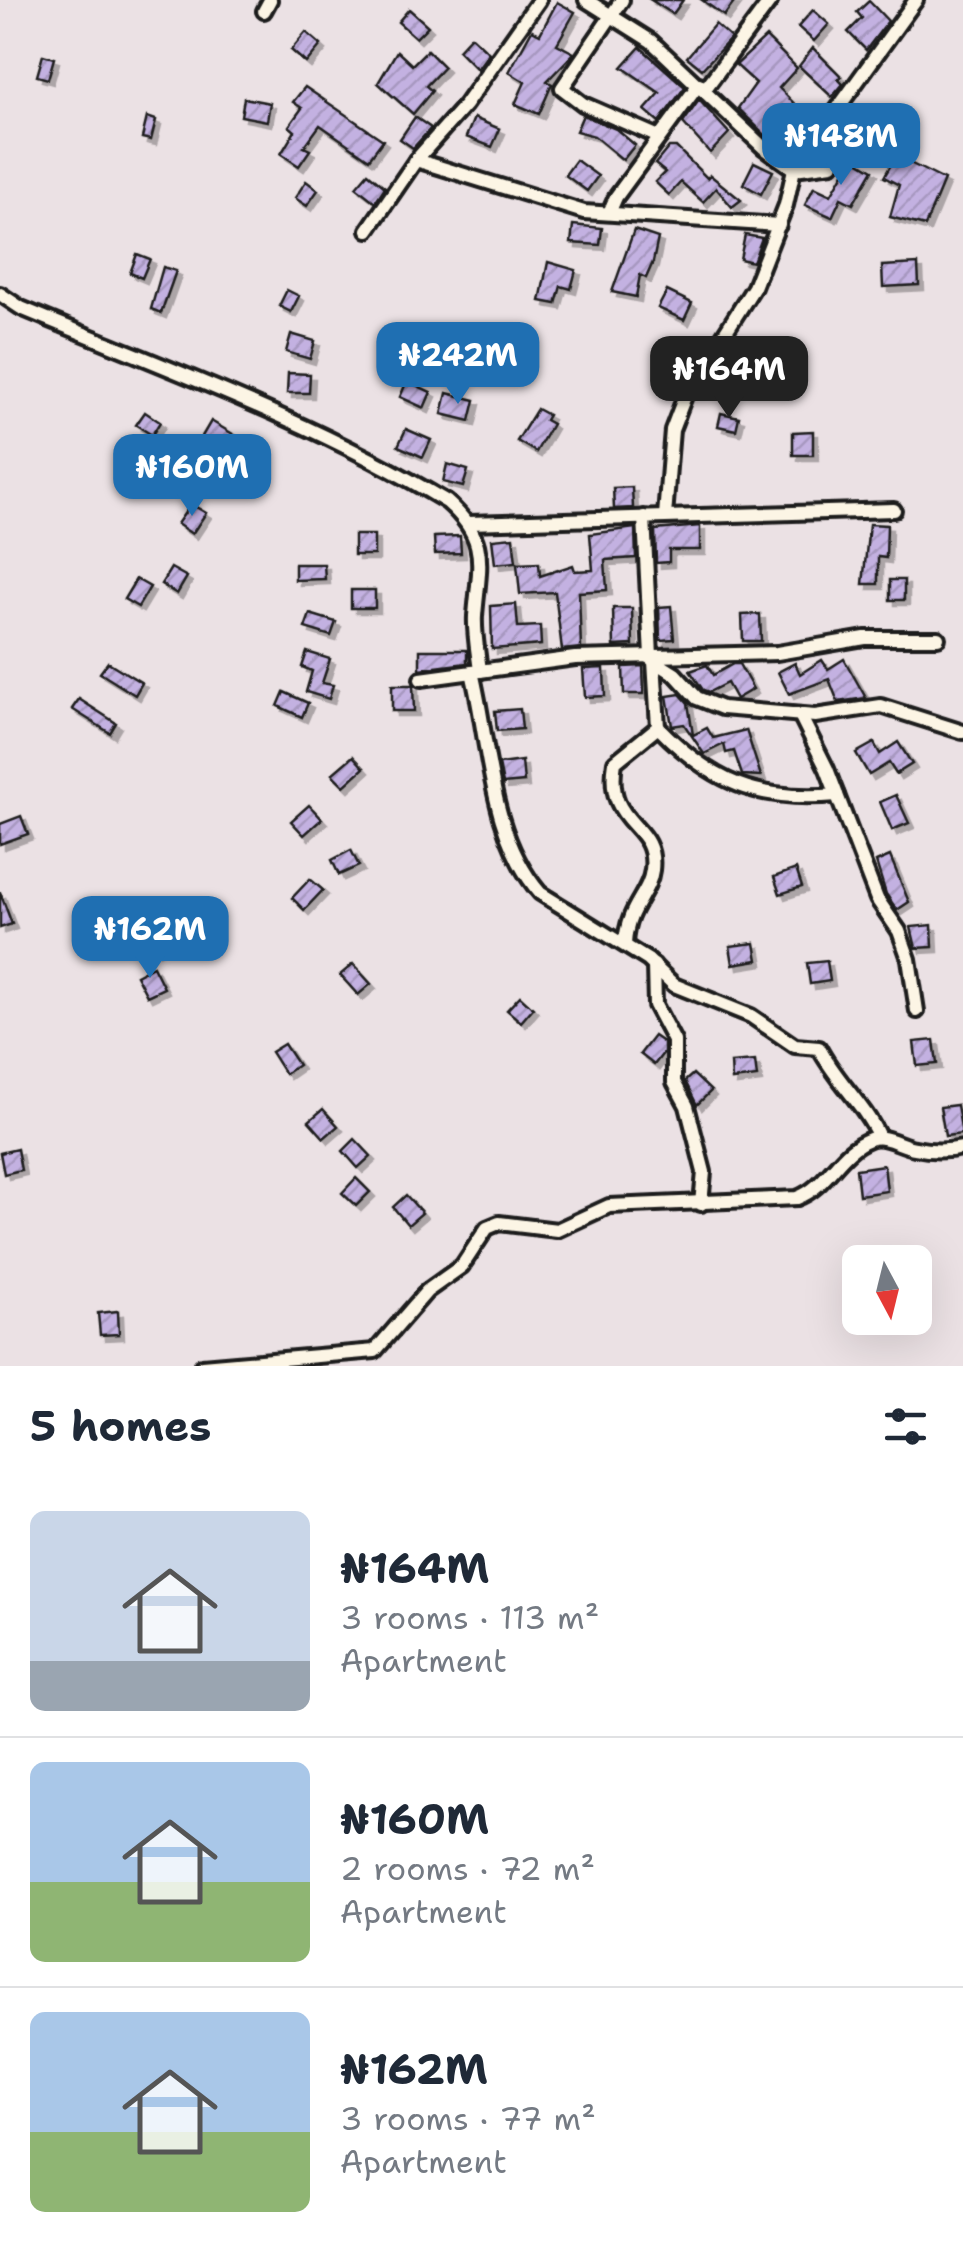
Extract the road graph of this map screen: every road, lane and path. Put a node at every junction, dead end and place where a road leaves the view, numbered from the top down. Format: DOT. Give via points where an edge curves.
graph roads {
  1 [pos="539,0"];
  2 [pos="586,0"];
  3 [pos="622,0"];
  4 [pos="771,0"];
  5 [pos="916,0"];
  6 [pos="611,16"];
  7 [pos="702,87"];
  8 [pos="660,138"];
  9 [pos="416,160"];
  10 [pos="832,164"];
  11 [pos="794,169"];
  12 [pos="610,213"];
  13 [pos="779,225"];
  14 [pos="368,230"];
  15 [pos="0,294"];
  16 [pos="894,510"];
  17 [pos="665,516"];
  18 [pos="644,517"];
  19 [pos="468,523"];
  20 [pos="938,638"];
  21 [pos="650,658"];
  22 [pos="476,672"];
  23 [pos="421,679"];
  24 [pos="800,715"];
  25 [pos="658,727"];
  26 [pos="963,732"];
  27 [pos="837,796"];
  28 [pos="625,944"];
  29 [pos="654,966"];
  30 [pos="916,1011"];
  31 [pos="878,1137"];
  32 [pos="963,1148"];
  33 [pos="701,1204"];
  34 [pos="202,1366"];
  1 -- 9 [label="street" via="466,105"];
  2 -- 6 [label="street"];
  3 -- 6 [label="street"];
  4 -- 7 [label="street"];
  5 -- 11 [label="street"];
  6 -- 7 [label="street"];
  6 -- 8 [label="street" via="562,88 582,104"];
  7 -- 8 [label="street"];
  7 -- 11 [label="street"];
  8 -- 12 [label="street"];
  9 -- 12 [label="street" via="556,206"];
  9 -- 14 [label="street"];
  10 -- 11 [label="street"];
  11 -- 13 [label="street"];
  12 -- 13 [label="street"];
  13 -- 17 [label="street" via="754,286 685,396 672,430"];
  15 -- 19 [label="street" via="267,410 426,490"];
  16 -- 17 [label="street"];
  17 -- 18 [label="street"];
  18 -- 19 [label="street"];
  18 -- 21 [label="street"];
  19 -- 22 [label="street" via="480,545"];
  20 -- 21 [label="street" via="865,638 777,653"];
  21 -- 22 [label="street" via="574,658"];
  21 -- 24 [label="street" via="697,698 722,708"];
  21 -- 25 [label="street"];
  22 -- 23 [label="street"];
  22 -- 28 [label="street" via="505,832 518,863 540,893"];
  24 -- 26 [label="street" via="882,706"];
  24 -- 27 [label="street"];
  25 -- 27 [label="street" via="691,762 742,787"];
  25 -- 28 [label="street" via="615,762 611,785 614,801 650,850 652,872 631,908"];
  27 -- 30 [label="street" via="877,899 909,958"];
  28 -- 29 [label="street"];
  29 -- 31 [label="street" via="674,985 751,1016 796,1046 820,1048"];
  29 -- 33 [label="street" via="655,1005 674,1041 674,1082 704,1172"];
  31 -- 32 [label="street" via="921,1150"];
  31 -- 33 [label="street" via="832,1168 818,1190 797,1198"];
  33 -- 34 [label="street" via="610,1206 557,1230 499,1223 487,1228 462,1266 426,1291 375,1351"];
}
